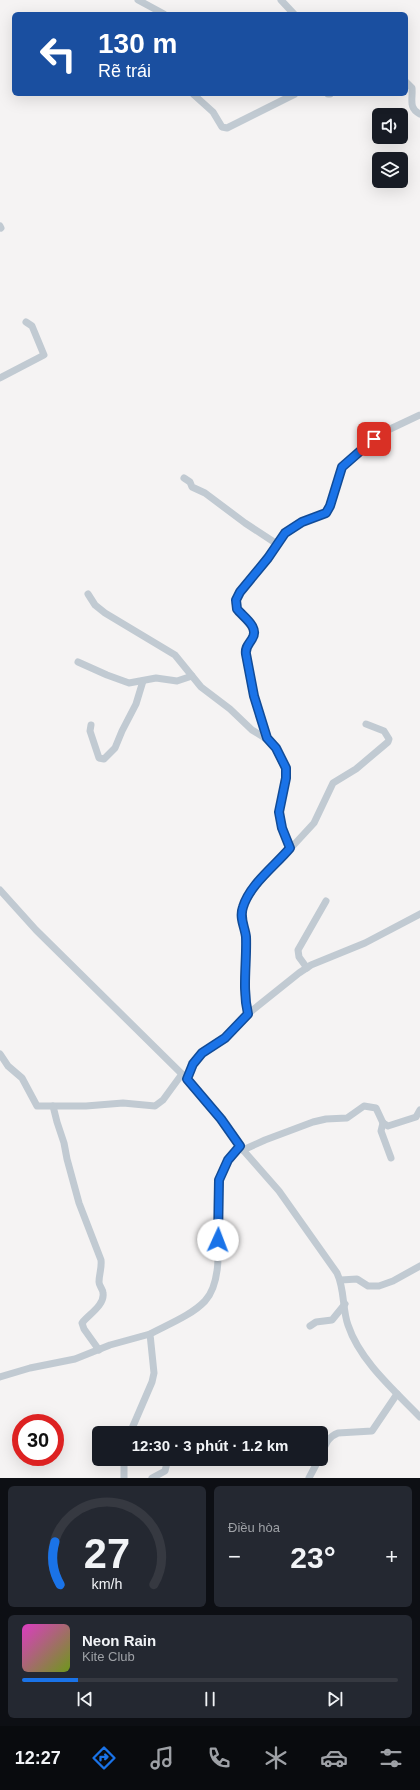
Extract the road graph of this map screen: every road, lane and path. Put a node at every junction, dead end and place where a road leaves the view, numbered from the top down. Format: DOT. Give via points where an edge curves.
graph roads {
  1 [pos="138,0"];
  2 [pos="281,0"];
  3 [pos="160,12"];
  4 [pos="292,12"];
  5 [pos="408,84"];
  6 [pos="195,96"];
  7 [pos="290,96"];
  8 [pos="420,114"];
  9 [pos="26,322"];
  10 [pos="0,378"];
  11 [pos="420,415"];
  12 [pos="184,478"];
  13 [pos="277,544"];
  14 [pos="88,594"];
  15 [pos="78,662"];
  16 [pos="192,676"];
  17 [pos="143,681"];
  18 [pos="366,724"];
  19 [pos="91,725"];
  20 [pos="267,738"];
  21 [pos="290,848"];
  22 [pos="0,890"];
  23 [pos="326,901"];
  24 [pos="420,914"];
  25 [pos="307,968"];
  26 [pos="248,1014"];
  27 [pos="0,1054"];
  28 [pos="184,1077"];
  29 [pos="53,1106"];
  30 [pos="420,1110"];
  31 [pos="383,1123"];
  32 [pos="241,1148"];
  33 [pos="391,1158"];
  34 [pos="420,1266"];
  35 [pos="341,1280"];
  36 [pos="345,1304"];
  37 [pos="310,1326"];
  38 [pos="150,1334"];
  39 [pos="99,1350"];
  40 [pos="0,1377"];
  41 [pos="398,1394"];
  42 [pos="420,1416"];
  43 [pos="133,1426"];
  44 [pos="328,1439"];
  45 [pos="124,1466"];
  46 [pos="166,1466"];
  47 [pos="315,1466"];
  48 [pos="124,1478"];
  49 [pos="152,1478"];
  50 [pos="309,1478"];
  1 -- 3 [label="street"];
  2 -- 4 [label="street"];
  5 -- 8 [label="street" via="412,88 412,106"];
  6 -- 7 [label="street" via="213,112 222,127 227,128"];
  9 -- 10 [label="street" via="32,326 44,355"];
  11 -- 13 [label="street" via="374,439 342,467 327,511 290,529"];
  12 -- 13 [label="street" via="192,487 205,493"];
  13 -- 20 [label="street" via="240,592 235,603 254,630 246,654 254,696"];
  14 -- 16 [label="street" via="101,610 175,655"];
  15 -- 17 [label="street" via="129,683"];
  16 -- 17 [label="street" via="177,681 156,678"];
  16 -- 20 [label="street" via="201,687 230,709 248,727"];
  17 -- 19 [label="street" via="136,704 115,748 104,759 99,758 90,731"];
  18 -- 21 [label="street" via="384,732 388,742 356,769 333,783 314,823"];
  20 -- 21 [label="street" via="276,748 286,768 279,812"];
  21 -- 26 [label="street" via="255,887 243,906 241,919 246,937 244,994"];
  22 -- 28 [label="street" via="36,930"];
  23 -- 25 [label="street" via="298,950 299,957"];
  24 -- 25 [label="street"];
  25 -- 26 [label="street"];
  26 -- 28 [label="street" via="225,1038 202,1053"];
  27 -- 29 [label="street" via="8,1066 22,1078 37,1106"];
  28 -- 29 [label="street" via="155,1106 123,1102"];
  28 -- 32 [label="street" via="221,1119"];
  29 -- 39 [label="street" via="79,1203 101,1260 99,1283 102,1298 96,1309 82,1323"];
  30 -- 31 [label="street" via="416,1117 406,1121 388,1126"];
  31 -- 32 [label="street" via="376,1108 364,1106 347,1118 314,1122"];
  31 -- 33 [label="street" via="381,1131"];
  32 -- 35 [label="street" via="279,1191"];
  32 -- 38 [label="street" via="228,1160 219,1180 217,1268 210,1294 197,1308"];
  34 -- 35 [label="street" via="379,1286 368,1286 357,1279"];
  35 -- 36 [label="street"];
  36 -- 37 [label="street" via="332,1320 316,1322"];
  36 -- 41 [label="street" via="348,1324 355,1341"];
  38 -- 39 [label="street"];
  38 -- 43 [label="street" via="154,1373"];
  39 -- 40 [label="street" via="75,1359"];
  41 -- 42 [label="street"];
  41 -- 44 [label="street" via="372,1431 338,1433"];
  45 -- 48 [label="street"];
  46 -- 49 [label="street" via="165,1471"];
  47 -- 50 [label="street"];
}
